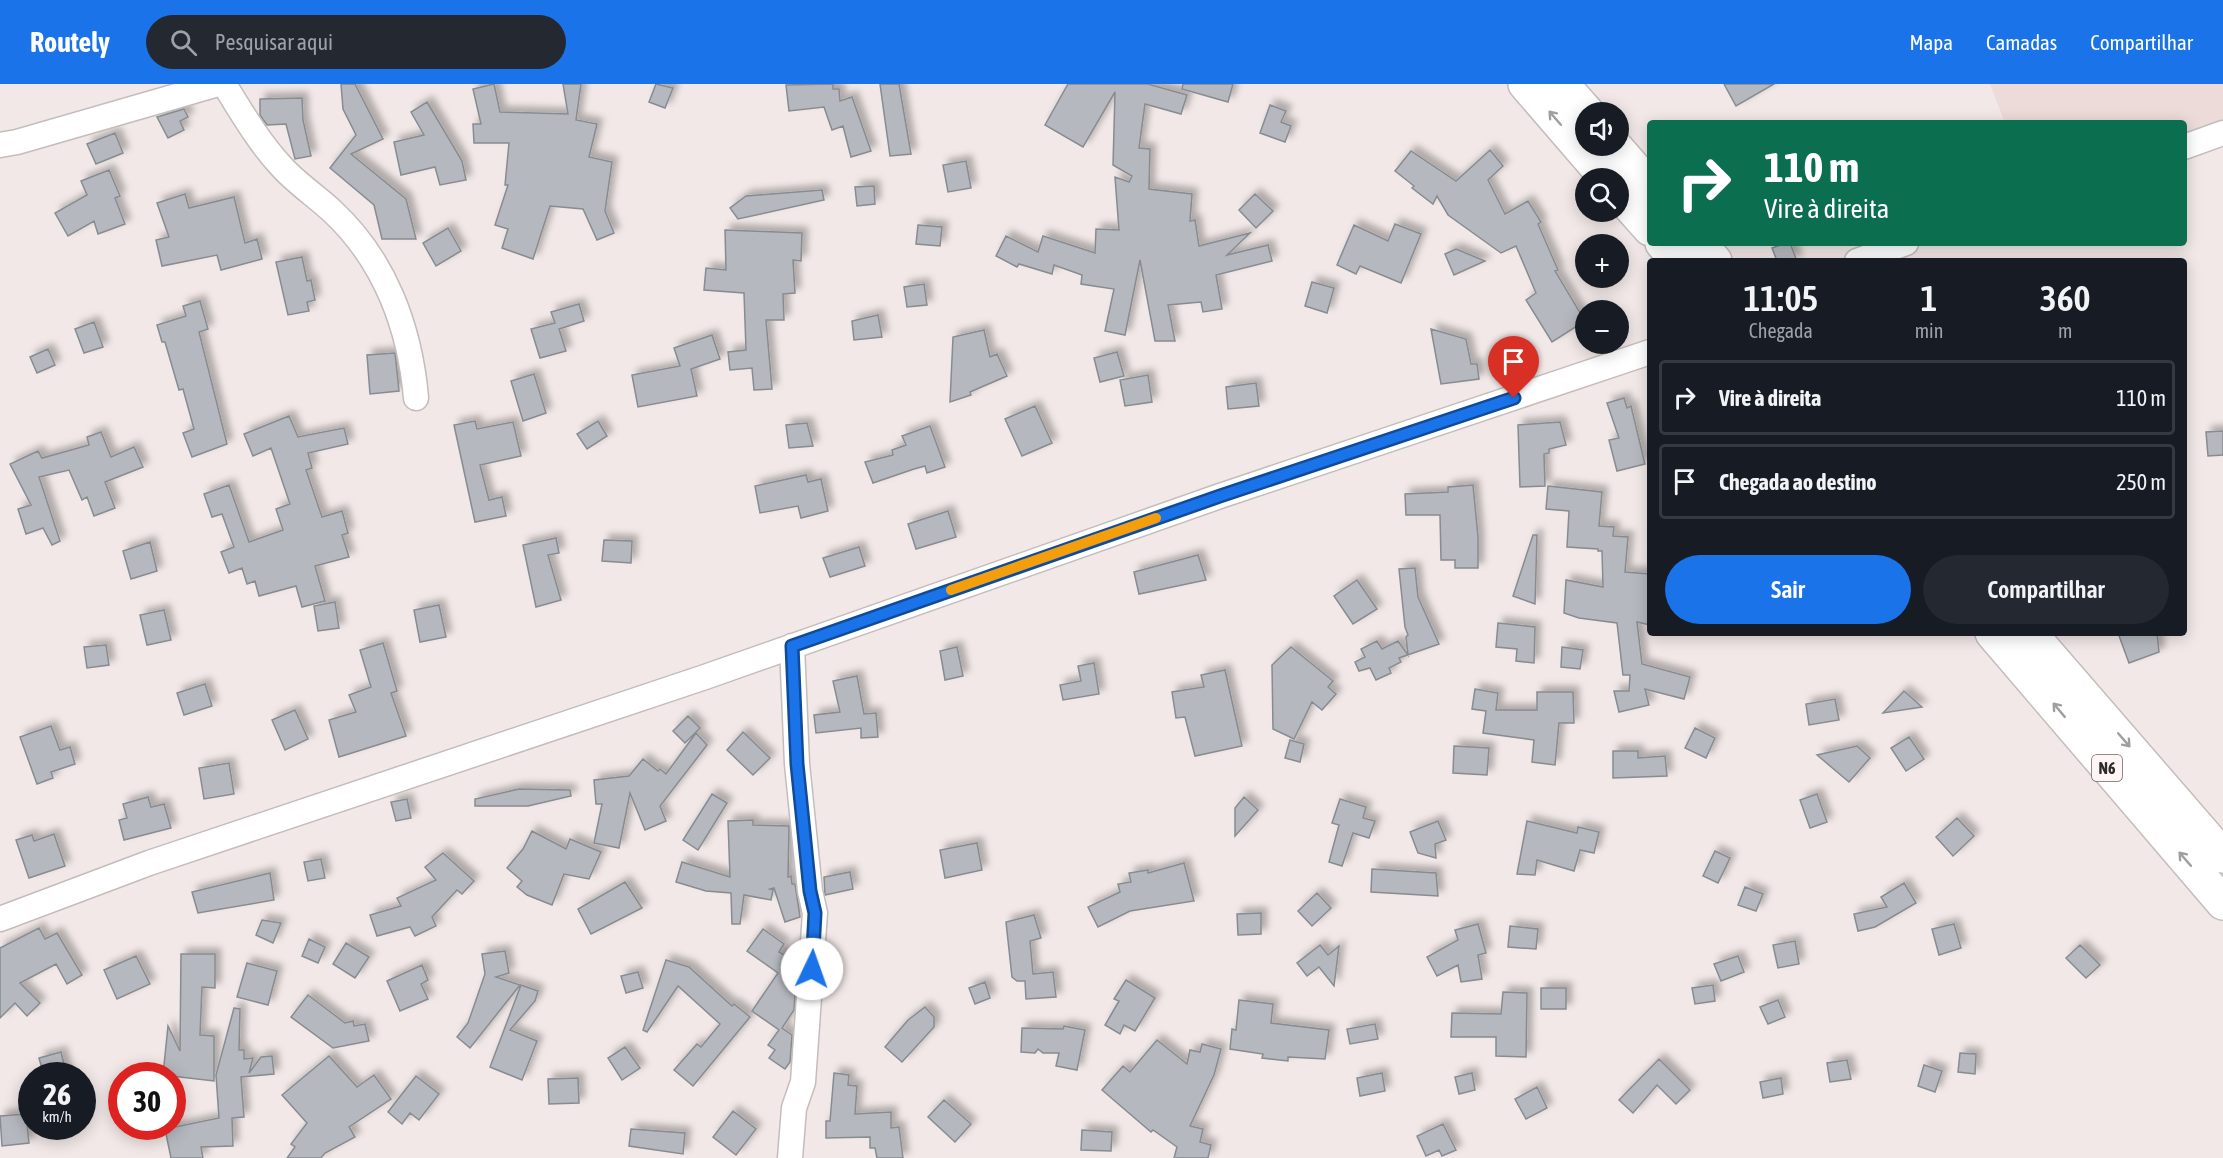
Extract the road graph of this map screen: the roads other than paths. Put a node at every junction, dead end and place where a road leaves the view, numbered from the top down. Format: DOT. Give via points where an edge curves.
graph roads {
  1 [pos="218,84"];
  2 [pos="224,84"];
  3 [pos="1525,84"];
  4 [pos="1562,84"];
  5 [pos="1578,102"];
  6 [pos="2223,133"];
  7 [pos="0,145"];
  8 [pos="2187,146"];
  9 [pos="1624,156"];
  10 [pos="1597,168"];
  11 [pos="1647,183"];
  12 [pos="1629,206"];
  13 [pos="1647,227"];
  14 [pos="1664,246"];
  15 [pos="1702,246"];
  16 [pos="1898,246"];
  17 [pos="1674,258"];
  18 [pos="1712,258"];
  19 [pos="1865,258"];
  20 [pos="1647,353"];
  21 [pos="416,398"];
  22 [pos="1995,636"];
  23 [pos="2033,636"];
  24 [pos="792,646"];
  25 [pos="2223,856"];
  26 [pos="2223,903"];
  27 [pos="0,919"];
  28 [pos="790,1158"];
  1 -- 7 [label="street"];
  2 -- 21 [label="street" via="257,139 282,169 334,213 391,290 413,360"];
  10 -- 3 [label="highway, one-way"];
  4 -- 5 [label="highway"];
  6 -- 8 [label="street"];
  9 -- 11 [label="highway"];
  12 -- 13 [label="highway"];
  14 -- 17 [label="highway"];
  15 -- 18 [label="highway"];
  16 -- 19 [label="street"];
  20 -- 24 [label="street" via="1220,496"];
  26 -- 22 [label="highway, N6, one-way"];
  23 -- 25 [label="highway, N6, one-way"];
  24 -- 27 [label="street" via="149,862"];
  24 -- 28 [label="street" via="797,764 815,913 804,1082 794,1108"];
}
